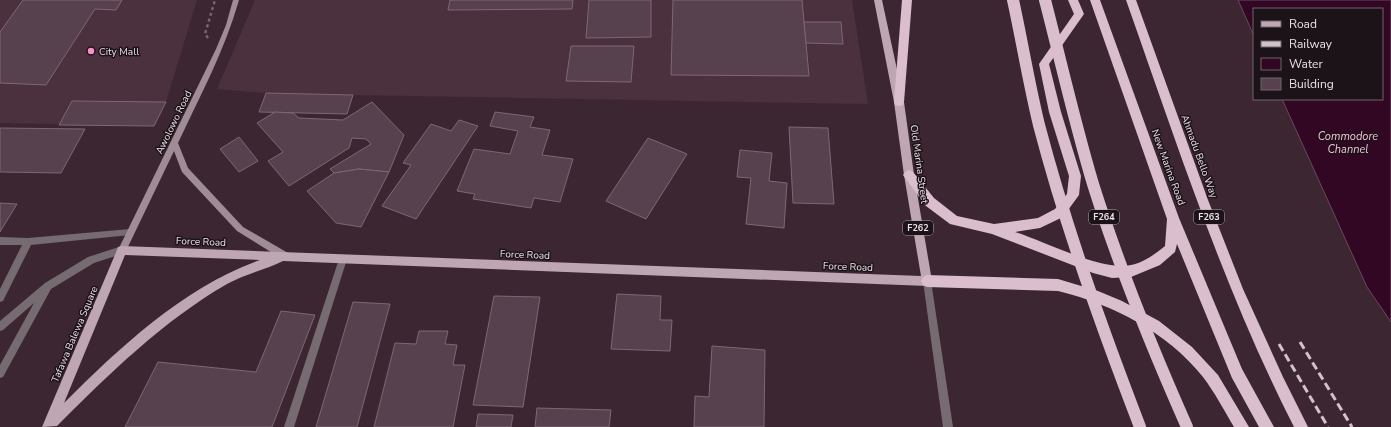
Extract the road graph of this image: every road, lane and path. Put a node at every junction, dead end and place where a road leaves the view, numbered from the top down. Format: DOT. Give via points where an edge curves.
graph roads {
  1 [pos="236,0"];
  2 [pos="878,0"];
  3 [pos="907,0"];
  4 [pos="1012,0"];
  5 [pos="1045,0"];
  6 [pos="1073,0"];
  7 [pos="1096,0"];
  8 [pos="1131,0"];
  9 [pos="899,102"];
  10 [pos="174,143"];
  11 [pos="909,175"];
  12 [pos="1173,218"];
  13 [pos="992,229"];
  14 [pos="130,232"];
  15 [pos="0,241"];
  16 [pos="28,242"];
  17 [pos="122,250"];
  18 [pos="285,256"];
  19 [pos="343,259"];
  20 [pos="926,281"];
  21 [pos="48,286"];
  22 [pos="0,298"];
  23 [pos="0,327"];
  24 [pos="0,374"];
  25 [pos="48,427"];
  26 [pos="289,427"];
  27 [pos="948,427"];
  28 [pos="1140,427"];
  29 [pos="1187,427"];
  30 [pos="1242,427"];
  31 [pos="1267,427"];
  32 [pos="1301,427"];
  1 -- 10 [label="main road, Awolowo Road" via="219,49"];
  2 -- 9 [label="main road, Old Marina Street / F262"];
  3 -- 9 [label="highway"];
  4 -- 28 [label="highway, bridge" via="1039,124 1065,213 1095,308"];
  5 -- 29 [label="highway, F264, bridge" via="1082,150 1152,350"];
  6 -- 13 [label="highway" via="1078,14 1044,64 1055,112 1075,176 1073,195 1059,213 1040,223"];
  7 -- 12 [label="highway, New Marina Road"];
  8 -- 32 [label="highway, Ahmadu Bello Way / F263" via="1236,290"];
  9 -- 11 [label="main road, Old Marina Street / F262"];
  10 -- 14 [label="main road, Awolowo Road"];
  10 -- 18 [label="main road" via="185,170 240,229"];
  11 -- 13 [label="highway" via="930,202 954,220"];
  11 -- 20 [label="main road, Old Marina Street / F262"];
  12 -- 13 [label="highway" via="1171,248 1156,261 1131,271 1112,272 1093,267"];
  12 -- 31 [label="highway, New Marina Road" via="1237,373"];
  14 -- 16 [label="lane"];
  14 -- 17 [label="main road, Awolowo Road"];
  15 -- 16 [label="lane"];
  16 -- 22 [label="lane"];
  17 -- 18 [label="main road, Force Road"];
  17 -- 21 [label="lane" via="91,260"];
  17 -- 25 [label="main road, Tafawa Balewa Square"];
  18 -- 19 [label="main road, Force Road"];
  18 -- 25 [label="main road" via="218,283 161,322 91,383"];
  19 -- 20 [label="main road, Force Road"];
  19 -- 26 [label="lane"];
  20 -- 27 [label="lane, Old Marina Street / F262"];
  20 -- 30 [label="highway" via="1058,285 1077,289 1118,305 1165,333 1203,366"];
  21 -- 23 [label="lane"];
  21 -- 24 [label="lane"];
}
